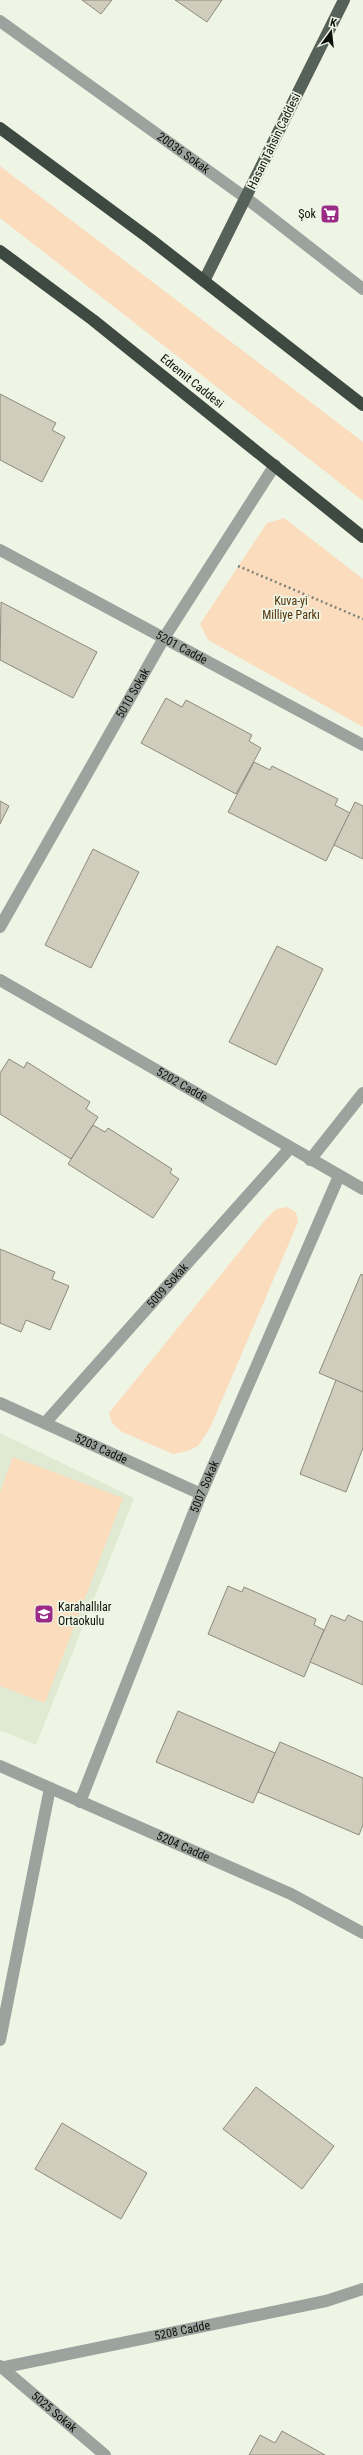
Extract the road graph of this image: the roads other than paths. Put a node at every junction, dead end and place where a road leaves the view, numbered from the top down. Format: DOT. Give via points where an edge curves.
graph roads {
  1 [pos="344,0"];
  2 [pos="0,21"];
  3 [pos="0,128"];
  4 [pos="246,198"];
  5 [pos="0,251"];
  6 [pos="204,281"];
  7 [pos="363,289"];
  8 [pos="363,405"];
  9 [pos="275,465"];
  10 [pos="363,537"];
  11 [pos="0,550"];
  12 [pos="164,638"];
  13 [pos="363,745"];
  14 [pos="0,927"];
  15 [pos="0,980"];
  16 [pos="363,1093"];
  17 [pos="290,1148"];
  18 [pos="310,1160"];
  19 [pos="339,1176"];
  20 [pos="363,1190"];
  21 [pos="0,1403"];
  22 [pos="44,1423"];
  23 [pos="201,1494"];
  24 [pos="0,1766"];
  25 [pos="50,1788"];
  26 [pos="80,1802"];
  27 [pos="363,1933"];
  28 [pos="0,2040"];
  29 [pos="363,2289"];
  30 [pos="1,2367"];
  31 [pos="105,2455"];
  1 -- 4 [label="main road, Hasan Tahsin Caddesi"];
  2 -- 4 [label="street, 20036 Sokak"];
  3 -- 6 [label="highway"];
  4 -- 6 [label="main road, Hasan Tahsin Caddesi"];
  4 -- 7 [label="street, 20036 Sokak"];
  5 -- 9 [label="highway, Edremit Caddesi" via="93,320"];
  6 -- 8 [label="highway"];
  9 -- 10 [label="highway, Edremit Caddesi"];
  9 -- 12 [label="street, 5010 Sokak"];
  11 -- 12 [label="street, 5201 Cadde"];
  12 -- 13 [label="street, 5201 Cadde"];
  12 -- 14 [label="street, 5010 Sokak"];
  15 -- 17 [label="street, 5202 Cadde"];
  16 -- 18 [label="street"];
  17 -- 18 [label="street, 5202 Cadde"];
  17 -- 22 [label="street, 5009 Sokak"];
  18 -- 19 [label="street, 5202 Cadde"];
  19 -- 20 [label="street, 5202 Cadde"];
  19 -- 23 [label="street, 5007 Sokak"];
  21 -- 22 [label="street, 5203 Cadde"];
  22 -- 23 [label="street, 5203 Cadde"];
  23 -- 26 [label="street, 5007 Sokak"];
  24 -- 25 [label="street, 5204 Cadde"];
  25 -- 26 [label="street, 5204 Cadde"];
  25 -- 28 [label="street"];
  26 -- 27 [label="street, 5204 Cadde" via="291,1894"];
  29 -- 30 [label="street, 5208 Cadde" via="326,2301"];
  30 -- 31 [label="street, 5025 Sokak"];
}
